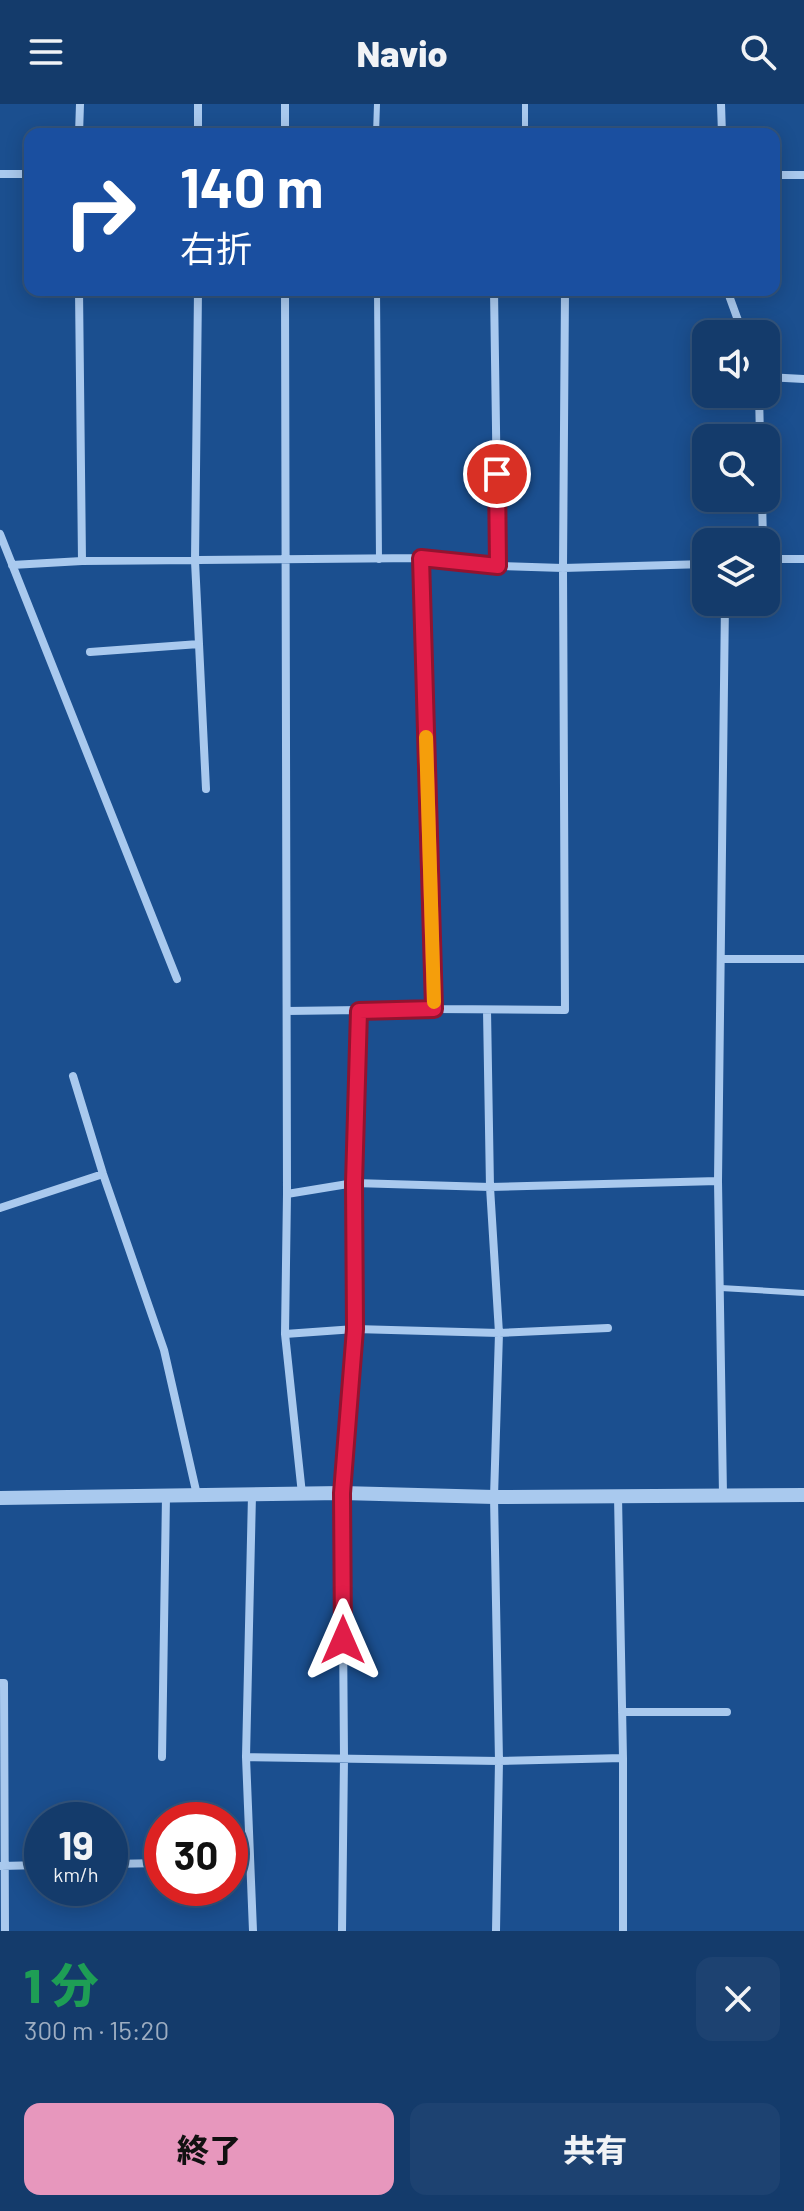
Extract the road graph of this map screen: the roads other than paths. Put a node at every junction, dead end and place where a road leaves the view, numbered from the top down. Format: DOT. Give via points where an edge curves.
graph roads {
  1 [pos="80,104"];
  2 [pos="198,104"];
  3 [pos="285,104"];
  4 [pos="377,104"];
  5 [pos="525,104"];
  6 [pos="721,104"];
  7 [pos="79,128"];
  8 [pos="198,128"];
  9 [pos="285,128"];
  10 [pos="376,128"];
  11 [pos="525,128"];
  12 [pos="722,128"];
  13 [pos="0,174"];
  14 [pos="24,174"];
  15 [pos="780,175"];
  16 [pos="804,175"];
  17 [pos="79,296"];
  18 [pos="198,296"];
  19 [pos="285,296"];
  20 [pos="377,296"];
  21 [pos="494,296"];
  22 [pos="565,296"];
  23 [pos="729,296"];
  24 [pos="738,320"];
  25 [pos="780,378"];
  26 [pos="804,379"];
  27 [pos="0,534"];
  28 [pos="421,558"];
  29 [pos="780,559"];
  30 [pos="804,559"];
  31 [pos="285,560"];
  32 [pos="379,560"];
  33 [pos="82,561"];
  34 [pos="195,561"];
  35 [pos="692,564"];
  36 [pos="12,565"];
  37 [pos="498,566"];
  38 [pos="563,568"];
  39 [pos="725,616"];
  40 [pos="199,644"];
  41 [pos="90,652"];
  42 [pos="206,789"];
  43 [pos="722,959"];
  44 [pos="804,959"];
  45 [pos="177,979"];
  46 [pos="434,1009"];
  47 [pos="487,1010"];
  48 [pos="287,1011"];
  49 [pos="359,1011"];
  50 [pos="73,1076"];
  51 [pos="103,1174"];
  52 [pos="718,1181"];
  53 [pos="354,1183"];
  54 [pos="490,1187"];
  55 [pos="287,1194"];
  56 [pos="0,1208"];
  57 [pos="721,1288"];
  58 [pos="804,1293"];
  59 [pos="608,1328"];
  60 [pos="355,1329"];
  61 [pos="499,1333"];
  62 [pos="285,1334"];
  63 [pos="342,1493"];
  64 [pos="197,1495"];
  65 [pos="252,1495"];
  66 [pos="302,1495"];
  67 [pos="723,1495"];
  68 [pos="804,1495"];
  69 [pos="166,1496"];
  70 [pos="618,1496"];
  71 [pos="494,1497"];
  72 [pos="0,1498"];
  73 [pos="0,1683"];
  74 [pos="622,1712"];
  75 [pos="727,1712"];
  76 [pos="162,1757"];
  77 [pos="246,1757"];
  78 [pos="344,1758"];
  79 [pos="623,1758"];
  80 [pos="499,1761"];
  81 [pos="24,1865"];
  82 [pos="2,1866"];
  83 [pos="5,1931"];
  84 [pos="253,1931"];
  85 [pos="342,1931"];
  86 [pos="496,1931"];
  87 [pos="623,1931"];
  1 -- 7 [label="street"];
  2 -- 8 [label="street"];
  3 -- 9 [label="street"];
  4 -- 10 [label="lane"];
  5 -- 11 [label="lane"];
  6 -- 12 [label="street"];
  13 -- 14 [label="street"];
  15 -- 16 [label="street"];
  17 -- 33 [label="street"];
  18 -- 34 [label="street"];
  19 -- 31 [label="street"];
  20 -- 32 [label="lane"];
  21 -- 37 [label="street"];
  22 -- 38 [label="street"];
  23 -- 24 [label="street"];
  25 -- 26 [label="street"];
  27 -- 36 [label="street"];
  28 -- 32 [label="street"];
  28 -- 37 [label="street"];
  28 -- 46 [label="street"];
  29 -- 30 [label="street"];
  31 -- 32 [label="street"];
  31 -- 34 [label="street"];
  31 -- 48 [label="street"];
  33 -- 34 [label="street"];
  33 -- 36 [label="street"];
  34 -- 40 [label="street"];
  35 -- 38 [label="street"];
  36 -- 45 [label="street"];
  37 -- 38 [label="street"];
  38 -- 47 [label="street" via="565,1010"];
  39 -- 43 [label="street"];
  40 -- 41 [label="street"];
  40 -- 42 [label="street"];
  43 -- 44 [label="street"];
  43 -- 52 [label="street"];
  46 -- 47 [label="street"];
  46 -- 49 [label="street"];
  47 -- 54 [label="street"];
  48 -- 49 [label="street"];
  48 -- 55 [label="street"];
  49 -- 53 [label="street"];
  50 -- 51 [label="street"];
  51 -- 56 [label="street"];
  51 -- 64 [label="street" via="164,1350"];
  52 -- 54 [label="street"];
  52 -- 57 [label="street"];
  53 -- 54 [label="street"];
  53 -- 55 [label="street"];
  53 -- 60 [label="street"];
  54 -- 61 [label="street"];
  55 -- 62 [label="street"];
  57 -- 58 [label="lane"];
  57 -- 67 [label="street"];
  59 -- 61 [label="street"];
  60 -- 61 [label="street"];
  60 -- 62 [label="street"];
  60 -- 63 [label="street"];
  61 -- 71 [label="street"];
  62 -- 66 [label="street"];
  63 -- 66 [label="street"];
  63 -- 71 [label="street"];
  63 -- 78 [label="street"];
  64 -- 65 [label="street"];
  64 -- 69 [label="street"];
  65 -- 66 [label="street"];
  65 -- 77 [label="street"];
  67 -- 68 [label="street"];
  67 -- 70 [label="street"];
  69 -- 72 [label="street"];
  69 -- 76 [label="street"];
  70 -- 71 [label="street"];
  70 -- 74 [label="street"];
  71 -- 80 [label="street"];
  73 -- 82 [label="street"];
  74 -- 75 [label="street"];
  74 -- 79 [label="street"];
  77 -- 78 [label="street"];
  77 -- 84 [label="street"];
  78 -- 80 [label="street"];
  78 -- 85 [label="street"];
  79 -- 80 [label="street"];
  79 -- 87 [label="street"];
  80 -- 86 [label="street"];
  81 -- 82 [label="street"];
  82 -- 83 [label="street"];
}
